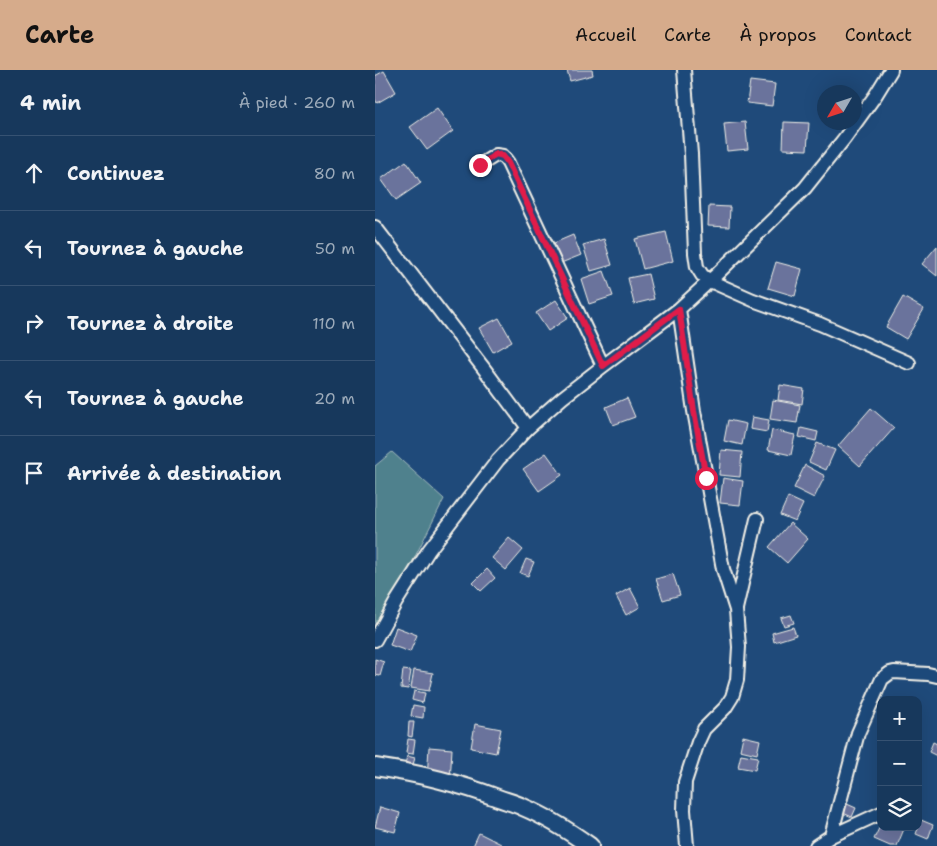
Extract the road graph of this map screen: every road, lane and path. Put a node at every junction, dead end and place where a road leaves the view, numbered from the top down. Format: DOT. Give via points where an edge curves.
graph roads {
  1 [pos="684,70"];
  2 [pos="891,70"];
  3 [pos="480,165"];
  4 [pos="375,227"];
  5 [pos="710,281"];
  6 [pos="679,309"];
  7 [pos="909,363"];
  8 [pos="603,366"];
  9 [pos="528,428"];
  10 [pos="757,519"];
  11 [pos="736,610"];
  12 [pos="375,640"];
  13 [pos="937,676"];
  14 [pos="375,767"];
  15 [pos="877,815"];
  16 [pos="831,836"];
  17 [pos="590,846"];
  18 [pos="687,846"];
  19 [pos="816,846"];
  1 -- 5 [label="street" via="695,253 697,267"];
  2 -- 5 [label="street" via="849,132 805,188"];
  3 -- 8 [label="street" via="496,154 503,156 508,163"];
  4 -- 9 [label="street"];
  5 -- 6 [label="street"];
  5 -- 7 [label="street"];
  6 -- 8 [label="street"];
  6 -- 11 [label="street" via="723,569"];
  8 -- 9 [label="street"];
  9 -- 12 [label="street" via="498,460 429,550"];
  10 -- 11 [label="street"];
  11 -- 18 [label="street" via="737,680 725,708 704,729 685,782 683,810"];
  13 -- 16 [label="street" via="894,672 882,679 858,733"];
  14 -- 17 [label="street" via="442,780 486,793 523,807"];
  15 -- 16 [label="street"];
  16 -- 19 [label="street"];
}
